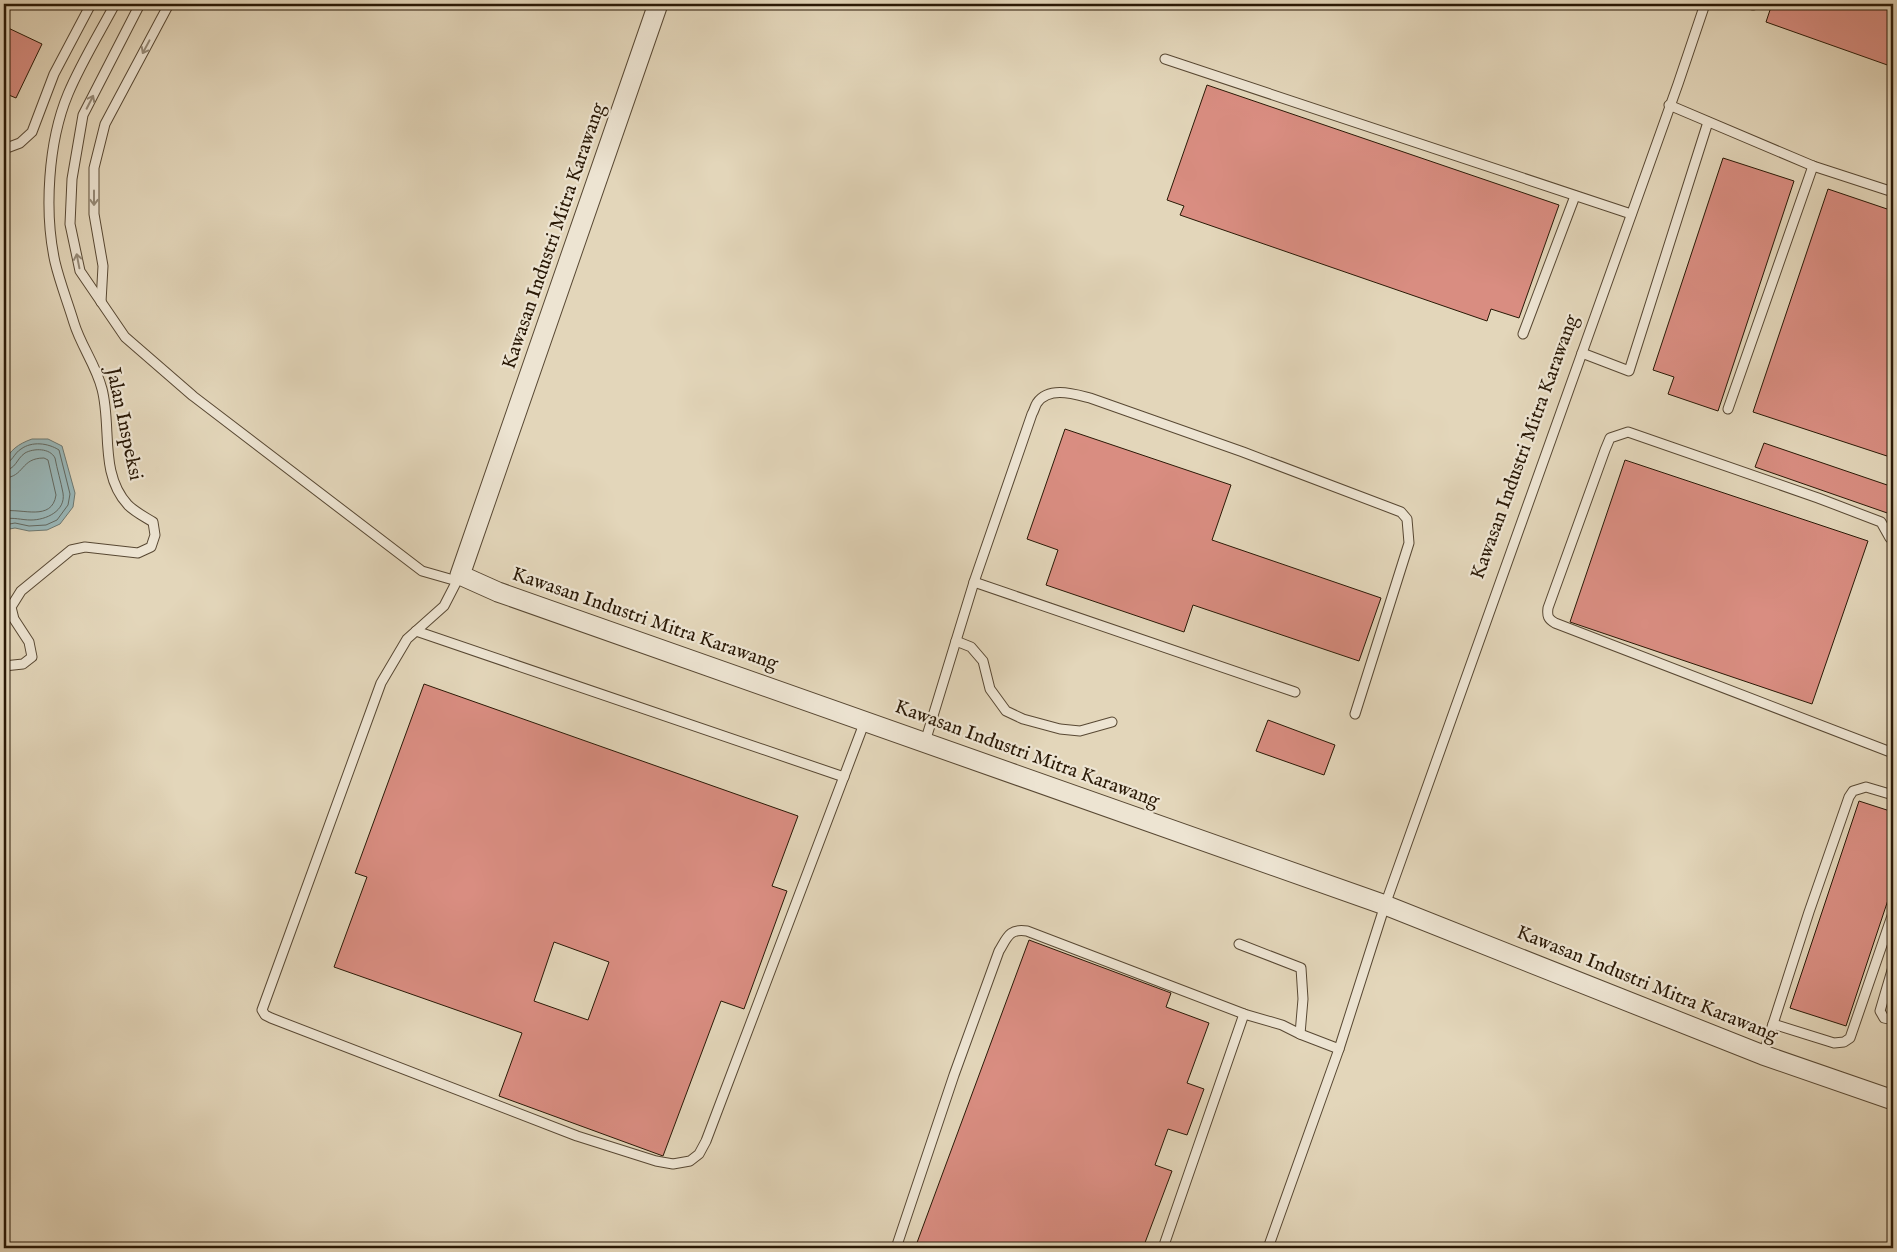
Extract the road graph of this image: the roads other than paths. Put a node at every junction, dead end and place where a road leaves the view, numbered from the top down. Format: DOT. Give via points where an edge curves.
graph roads {
  1 [pos="91,4"];
  2 [pos="115,4"];
  3 [pos="140,4"];
  4 [pos="169,4"];
  5 [pos="658,4"];
  6 [pos="1705,4"];
  7 [pos="1165,58"];
  8 [pos="1670,105"];
  9 [pos="1708,122"];
  10 [pos="4,149"];
  11 [pos="1813,166"];
  12 [pos="1893,192"];
  13 [pos="1575,196"];
  14 [pos="1631,214"];
  15 [pos="101,303"];
  16 [pos="1523,334"];
  17 [pos="1582,353"];
  18 [pos="1728,409"];
  19 [pos="1893,539"];
  20 [pos="459,578"];
  21 [pos="974,582"];
  22 [pos="416,631"];
  23 [pos="956,641"];
  24 [pos="4,666"];
  25 [pos="1296,692"];
  26 [pos="1355,714"];
  27 [pos="866,720"];
  28 [pos="1112,722"];
  29 [pos="925,742"];
  30 [pos="1893,752"];
  31 [pos="844,777"];
  32 [pos="1893,795"];
  33 [pos="1385,904"];
  34 [pos="1893,913"];
  35 [pos="1239,944"];
  36 [pos="1893,967"];
  37 [pos="1244,1014"];
  38 [pos="1893,1020"];
  39 [pos="1773,1024"];
  40 [pos="1300,1034"];
  41 [pos="1338,1048"];
  42 [pos="1763,1055"];
  43 [pos="1893,1100"];
  44 [pos="896,1248"];
  45 [pos="1163,1248"];
  46 [pos="1268,1248"];
  1 -- 10 [label="lane" via="54,74 32,132"];
  2 -- 24 [label="lane, Jalan Inspeksi" via="68,94 57,129 50,172 50,217 55,261 70,312 103,392 114,486 129,505 153,522 155,535 151,547 138,553 85,548 71,550 21,591 11,607 14,619 29,642 32,657 22,664"];
  15 -- 3 [label="lane, one-way" via="80,271 70,224 72,179 83,115"];
  4 -- 15 [label="lane, one-way" via="105,124 94,168 94,214 103,266"];
  5 -- 20 [label="street, Kawasan Industri Mitra Karawang"];
  6 -- 8 [label="lane, Kawasan Industri Mitra Karawang"];
  7 -- 13 [label="lane"];
  8 -- 9 [label="lane"];
  8 -- 14 [label="lane, Kawasan Industri Mitra Karawang"];
  9 -- 11 [label="lane"];
  9 -- 17 [label="lane" via="1629,372"];
  11 -- 12 [label="lane"];
  11 -- 18 [label="lane"];
  13 -- 14 [label="lane"];
  13 -- 16 [label="lane"];
  14 -- 17 [label="lane, Kawasan Industri Mitra Karawang"];
  15 -- 20 [label="lane" via="125,337 193,396 422,571"];
  17 -- 33 [label="lane, Kawasan Industri Mitra Karawang"];
  19 -- 30 [label="lane" via="1881,522 1628,432 1610,438 1604,450 1547,615 1555,623"];
  20 -- 22 [label="lane" via="444,606"];
  20 -- 27 [label="street, Kawasan Industri Mitra Karawang"];
  21 -- 23 [label="lane"];
  21 -- 25 [label="lane"];
  21 -- 26 [label="lane" via="1037,403 1053,394 1090,398 1392,508 1407,519 1410,543"];
  22 -- 31 [label="lane"];
  22 -- 31 [label="lane" via="396,655 381,683 262,1010 271,1018 577,1136 673,1164 690,1161 699,1154"];
  23 -- 28 [label="lane" via="971,647 983,661 990,689 1006,711 1023,719 1080,731"];
  23 -- 29 [label="lane"];
  27 -- 29 [label="street, Kawasan Industri Mitra Karawang"];
  27 -- 31 [label="lane"];
  29 -- 33 [label="street, Kawasan Industri Mitra Karawang"];
  32 -- 39 [label="lane" via="1866,787 1853,791 1849,797"];
  33 -- 41 [label="lane, Kawasan Industri Mitra Karawang"];
  33 -- 42 [label="street, Kawasan Industri Mitra Karawang"];
  34 -- 39 [label="lane" via="1850,1038 1834,1043"];
  35 -- 40 [label="lane" via="1300,968 1304,999"];
  36 -- 38 [label="lane" via="1880,1010 1884,1018"];
  37 -- 40 [label="lane"];
  37 -- 44 [label="lane" via="1027,931 1018,929 1010,933 999,951 970,1028"];
  37 -- 45 [label="lane"];
  39 -- 42 [label="lane"];
  40 -- 41 [label="lane"];
  41 -- 46 [label="lane, Kawasan Industri Mitra Karawang"];
  42 -- 43 [label="street, Kawasan Industri Mitra Karawang"];
}
